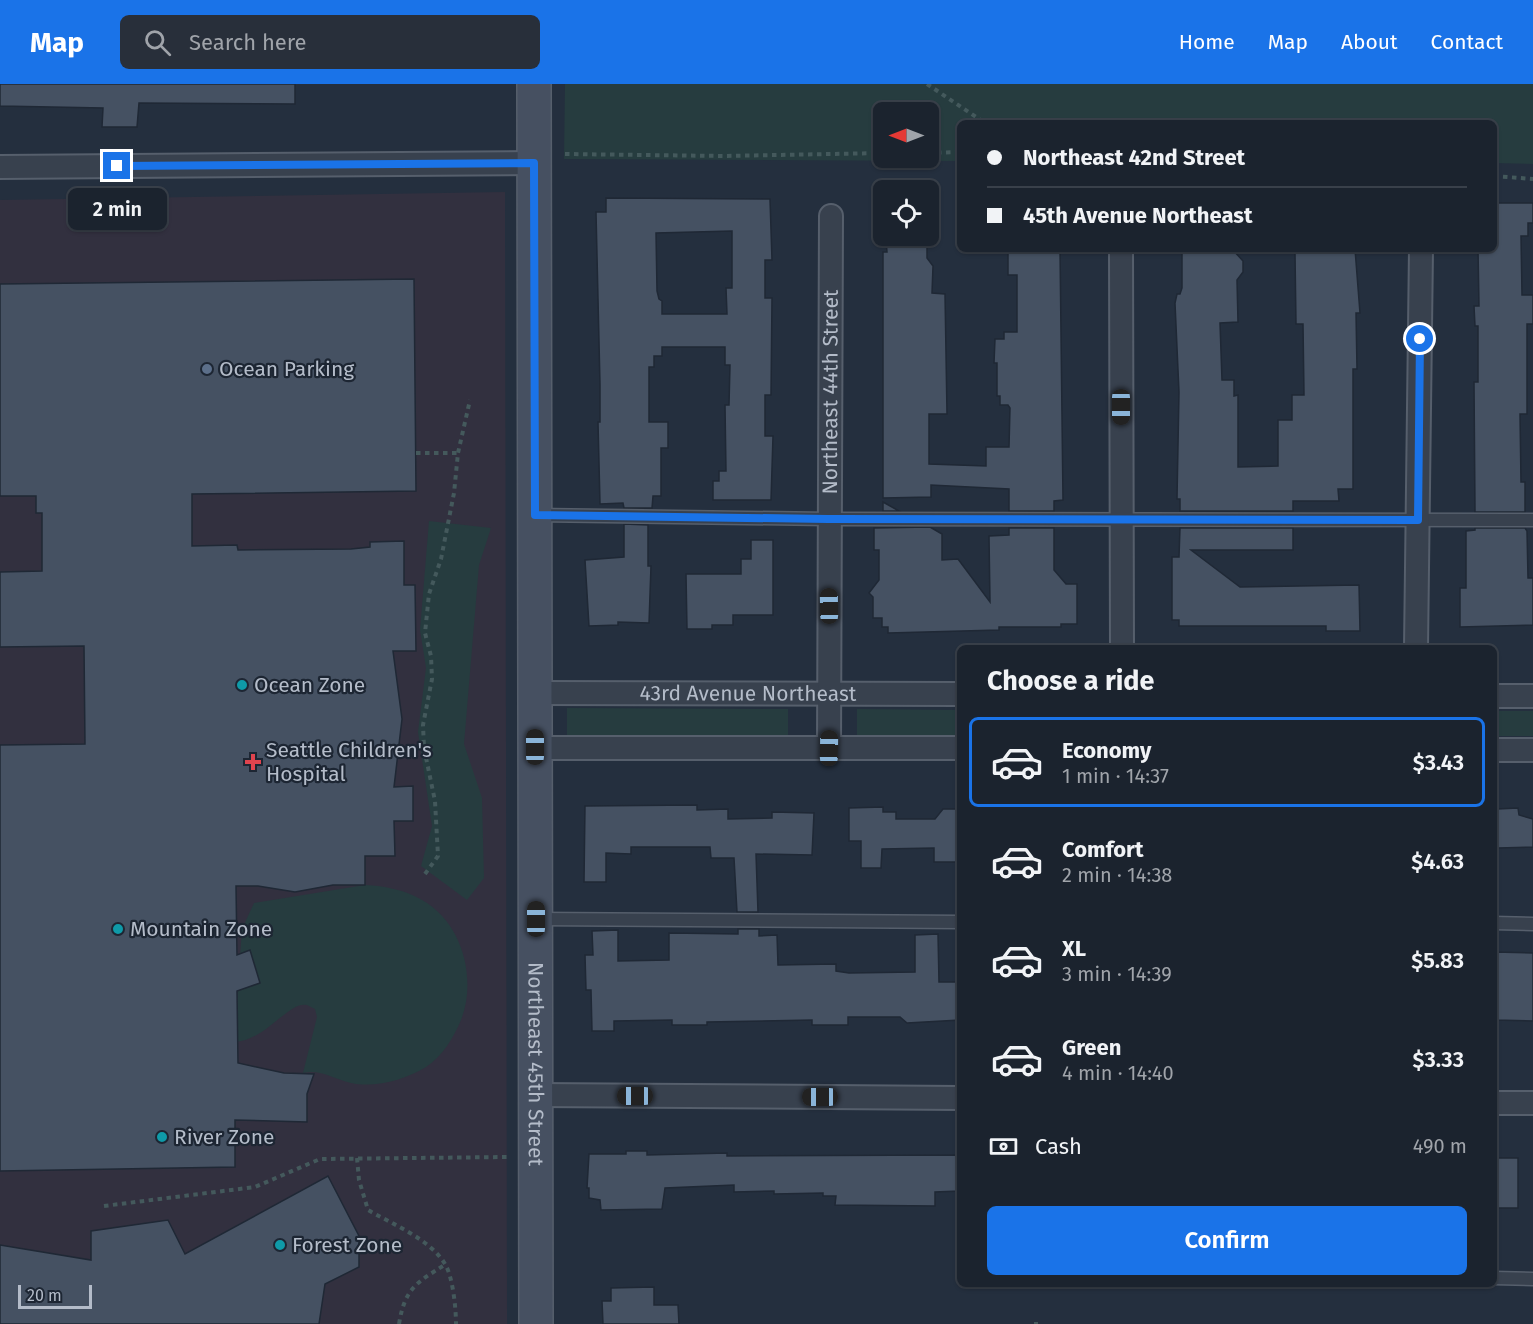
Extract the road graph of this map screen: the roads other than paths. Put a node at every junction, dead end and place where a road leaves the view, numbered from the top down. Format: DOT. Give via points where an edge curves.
graph roads {
  1 [pos="534,84"];
  2 [pos="534,163"];
  3 [pos="0,167"];
  4 [pos="831,216"];
  5 [pos="1121,252"];
  6 [pos="1421,252"];
  7 [pos="535,515"];
  8 [pos="828,519"];
  9 [pos="1122,519"];
  10 [pos="1418,520"];
  11 [pos="1533,520"];
  12 [pos="1122,645"];
  13 [pos="1416,645"];
  14 [pos="535,693"];
  15 [pos="830,694"];
  16 [pos="957,694"];
  17 [pos="1497,696"];
  18 [pos="1533,696"];
  19 [pos="535,747"];
  20 [pos="829,748"];
  21 [pos="957,748"];
  22 [pos="1497,750"];
  23 [pos="1533,750"];
  24 [pos="536,919"];
  25 [pos="957,922"];
  26 [pos="1497,923"];
  27 [pos="1533,924"];
  28 [pos="536,1095"];
  29 [pos="957,1098"];
  30 [pos="1497,1103"];
  31 [pos="1533,1103"];
  32 [pos="1497,1278"];
  33 [pos="1533,1279"];
  34 [pos="536,1324"];
  1 -- 2 [label="street, Northeast 45th Street"];
  2 -- 3 [label="street"];
  2 -- 7 [label="street, Northeast 45th Street"];
  4 -- 8 [label="street, Northeast 44th Street"];
  5 -- 9 [label="street"];
  6 -- 10 [label="street"];
  7 -- 8 [label="lane"];
  7 -- 14 [label="street, Northeast 45th Street"];
  8 -- 9 [label="lane"];
  8 -- 15 [label="street, Northeast 44th Street"];
  9 -- 10 [label="lane"];
  9 -- 12 [label="street"];
  10 -- 11 [label="lane"];
  10 -- 13 [label="street"];
  14 -- 15 [label="street, 43rd Avenue Northeast"];
  14 -- 19 [label="street, Northeast 45th Street"];
  15 -- 16 [label="street, 43rd Avenue Northeast"];
  15 -- 20 [label="street, Northeast 44th Street"];
  17 -- 18 [label="street"];
  19 -- 20 [label="street"];
  19 -- 24 [label="street, Northeast 45th Street"];
  20 -- 21 [label="street"];
  22 -- 23 [label="street"];
  24 -- 25 [label="lane"];
  24 -- 28 [label="street, Northeast 45th Street"];
  26 -- 27 [label="lane"];
  28 -- 29 [label="street"];
  28 -- 34 [label="street, Northeast 45th Street"];
  30 -- 31 [label="street"];
  32 -- 33 [label="lane"];
}
